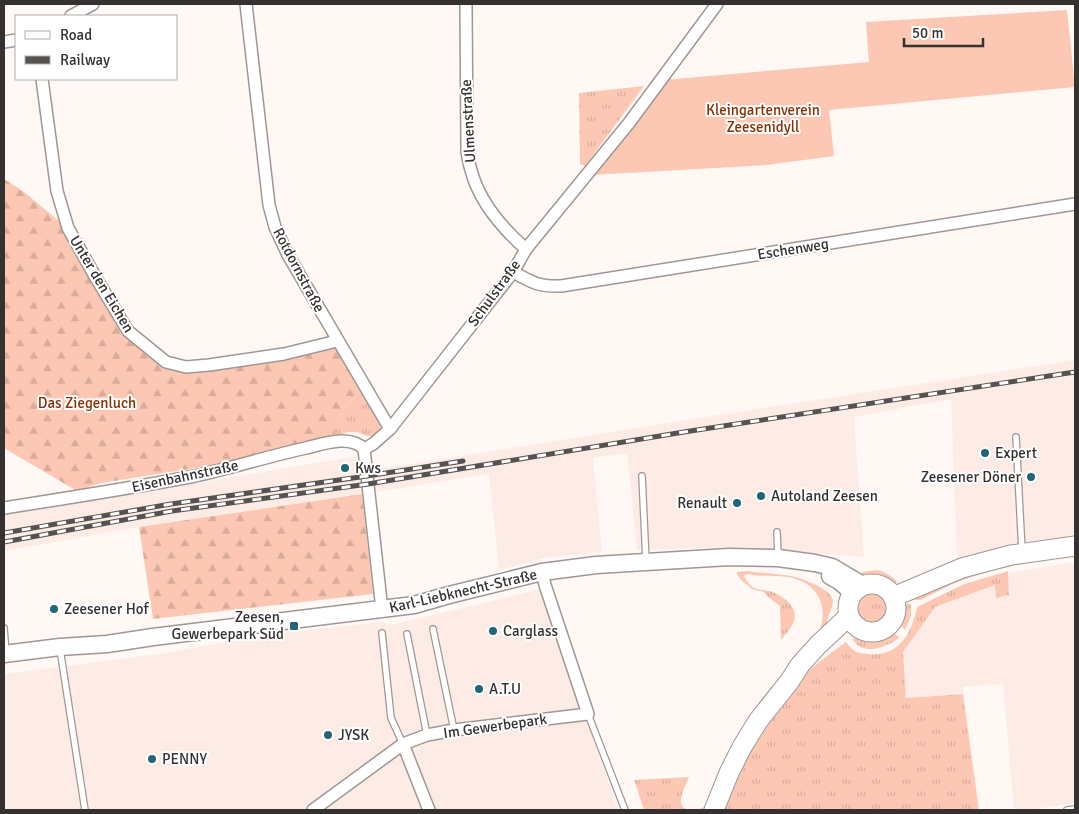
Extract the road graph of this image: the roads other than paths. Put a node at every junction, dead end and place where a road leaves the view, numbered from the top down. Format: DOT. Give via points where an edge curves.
graph roads {
  1 [pos="93,4"];
  2 [pos="246,4"];
  3 [pos="466,4"];
  4 [pos="717,4"];
  5 [pos="73,15"];
  6 [pos="42,80"];
  7 [pos="1075,204"];
  8 [pos="526,249"];
  9 [pos="513,272"];
  10 [pos="337,341"];
  11 [pos="390,429"];
  12 [pos="1016,437"];
  13 [pos="364,449"];
  14 [pos="642,476"];
  15 [pos="4,508"];
  16 [pos="776,532"];
  17 [pos="1075,546"];
  18 [pos="1022,553"];
  19 [pos="778,558"];
  20 [pos="646,561"];
  21 [pos="542,572"];
  22 [pos="859,590"];
  23 [pos="893,597"];
  24 [pos="382,610"];
  25 [pos="853,621"];
  26 [pos="4,628"];
  27 [pos="432,629"];
  28 [pos="382,633"];
  29 [pos="407,634"];
  30 [pos="60,647"];
  31 [pos="5,653"];
  32 [pos="588,714"];
  33 [pos="454,730"];
  34 [pos="427,735"];
  35 [pos="403,744"];
  36 [pos="1075,809"];
  37 [pos="85,810"];
  38 [pos="313,810"];
  39 [pos="430,810"];
  40 [pos="624,810"];
  41 [pos="714,810"];
  42 [pos="1067,810"];
  1 -- 5 [label="street"];
  2 -- 10 [label="street, Rotdornstraße" via="268,195 275,227"];
  3 -- 8 [label="street, Ulmenstraße" via="467,151 471,171 484,200"];
  4 -- 8 [label="street, Schulstraße" via="628,124"];
  6 -- 10 [label="street, Unter den Eichen" via="56,191 68,228 128,331 166,362 186,368 276,355"];
  7 -- 9 [label="street, Eschenweg" via="561,286 534,283"];
  8 -- 9 [label="street, Schulstraße"];
  9 -- 11 [label="street, Schulstraße"];
  10 -- 11 [label="street, Rotdornstraße"];
  11 -- 13 [label="street, Schulstraße"];
  12 -- 18 [label="lane"];
  13 -- 15 [label="street, Eisenbahnstraße" via="353,442 334,442 197,475"];
  13 -- 24 [label="street"];
  14 -- 20 [label="lane"];
  16 -- 19 [label="lane"];
  17 -- 18 [label="main road"];
  18 -- 23 [label="main road" via="962,568"];
  19 -- 20 [label="street, Karl-Liebknecht-Straße"];
  19 -- 22 [label="street, Karl-Liebknecht-Straße" via="832,567"];
  20 -- 21 [label="street, Karl-Liebknecht-Straße"];
  21 -- 24 [label="street, Karl-Liebknecht-Straße" via="414,605"];
  21 -- 32 [label="street"];
  22 -- 23 [label="main road" via="871,584 877,585 884,587"];
  22 -- 25 [label="main road" via="849,600"];
  23 -- 25 [label="main road" via="896,611 884,629 870,632"];
  24 -- 30 [label="street, Karl-Liebknecht-Straße"];
  25 -- 41 [label="main road" via="818,645 758,721 728,773"];
  26 -- 31 [label="lane"];
  27 -- 33 [label="lane"];
  28 -- 35 [label="lane" via="391,718"];
  29 -- 34 [label="lane"];
  30 -- 31 [label="street, Karl-Liebknecht-Straße"];
  30 -- 37 [label="lane"];
  32 -- 33 [label="street, Im Gewerbepark"];
  32 -- 40 [label="lane"];
  33 -- 34 [label="street, Im Gewerbepark"];
  34 -- 35 [label="street, Im Gewerbepark"];
  35 -- 38 [label="street, Im Gewerbepark"];
  35 -- 39 [label="street"];
  36 -- 42 [label="lane"];
}
